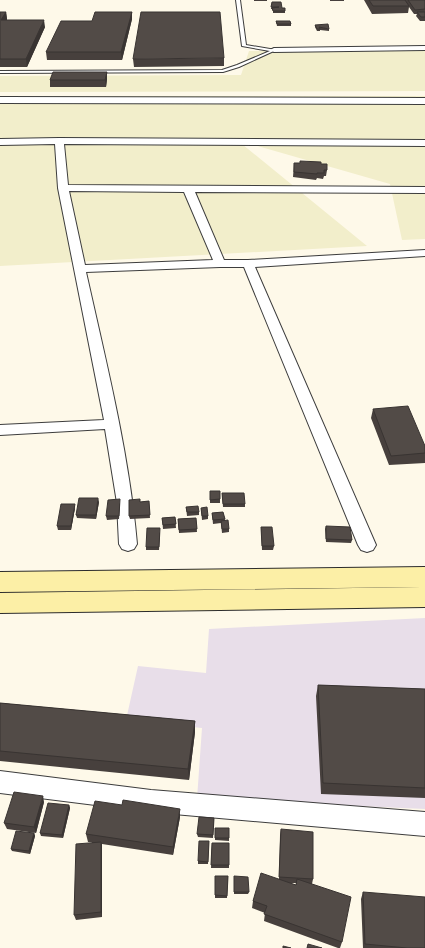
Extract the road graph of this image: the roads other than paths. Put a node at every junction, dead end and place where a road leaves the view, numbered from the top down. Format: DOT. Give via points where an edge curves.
graph roads {
  1 [pos="238,0"];
  2 [pos="425,48"];
  3 [pos="274,50"];
  4 [pos="0,72"];
  5 [pos="0,100"];
  6 [pos="425,101"];
  7 [pos="59,141"];
  8 [pos="0,142"];
  9 [pos="425,143"];
  10 [pos="63,188"];
  11 [pos="188,188"];
  12 [pos="425,190"];
  13 [pos="425,253"];
  14 [pos="220,263"];
  15 [pos="248,264"];
  16 [pos="79,269"];
  17 [pos="112,424"];
  18 [pos="0,430"];
  19 [pos="128,544"];
  20 [pos="367,545"];
  21 [pos="425,577"];
  22 [pos="0,582"];
  23 [pos="425,597"];
  24 [pos="0,603"];
  25 [pos="0,782"];
  26 [pos="425,824"];
  1 -- 3 [label="lane" via="244,46"];
  2 -- 3 [label="street"];
  3 -- 4 [label="lane" via="222,71"];
  5 -- 6 [label="street"];
  7 -- 8 [label="street"];
  7 -- 9 [label="street"];
  7 -- 10 [label="street"];
  10 -- 11 [label="street"];
  10 -- 16 [label="street"];
  11 -- 12 [label="street"];
  11 -- 14 [label="street"];
  13 -- 15 [label="street"];
  14 -- 15 [label="street"];
  14 -- 16 [label="street"];
  15 -- 20 [label="street"];
  16 -- 17 [label="street"];
  17 -- 18 [label="street"];
  17 -- 19 [label="street" via="125,503"];
  21 -- 22 [label="main road"];
  23 -- 24 [label="main road"];
  25 -- 26 [label="street" via="151,801"];
}
